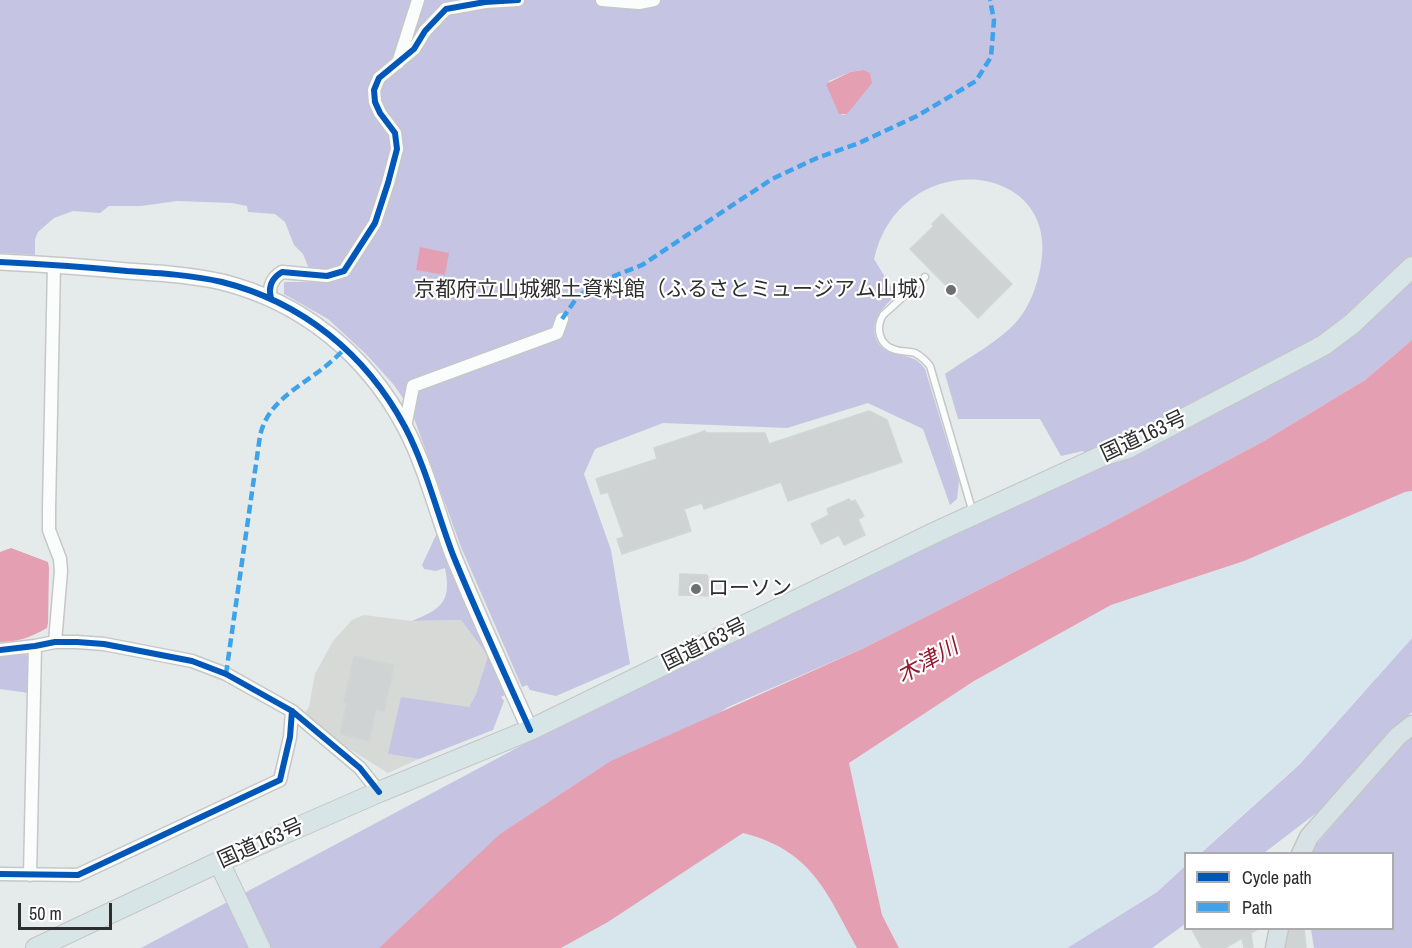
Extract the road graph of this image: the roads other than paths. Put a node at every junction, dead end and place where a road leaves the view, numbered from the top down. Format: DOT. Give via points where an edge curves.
graph roads {
  1 [pos="418,0"];
  2 [pos="518,0"];
  3 [pos="602,0"];
  4 [pos="654,0"];
  5 [pos="398,64"];
  6 [pos="0,262"];
  7 [pos="54,265"];
  8 [pos="1412,267"];
  9 [pos="925,277"];
  10 [pos="271,298"];
  11 [pos="562,319"];
  12 [pos="405,427"];
  13 [pos="973,515"];
  14 [pos="55,642"];
  15 [pos="35,646"];
  16 [pos="0,650"];
  17 [pos="292,711"];
  18 [pos="1412,724"];
  19 [pos="530,730"];
  20 [pos="379,792"];
  21 [pos="1302,852"];
  22 [pos="219,862"];
  23 [pos="0,874"];
  24 [pos="30,875"];
  25 [pos="1279,930"];
  26 [pos="36,948"];
  27 [pos="260,948"];
  28 [pos="1275,948"];
  1 -- 5 [label="street"];
  2 -- 5 [label="street" via="446,9"];
  3 -- 4 [label="street"];
  5 -- 10 [label="street" via="379,78 374,90 377,108 393,128 397,143 375,223 344,271 327,276 282,272 271,284"];
  6 -- 7 [label="street"];
  7 -- 10 [label="street" via="176,275 220,282"];
  7 -- 14 [label="street" via="49,509 50,530 61,571"];
  8 -- 13 [label="highway, 国道163号" via="1324,345 1128,448"];
  9 -- 13 [label="lane" via="883,315 879,331 888,347 914,352 930,366"];
  10 -- 12 [label="street" via="306,317 346,348 381,388"];
  11 -- 12 [label="street" via="557,333 412,386"];
  12 -- 19 [label="street" via="478,617"];
  13 -- 19 [label="highway, 国道163号"];
  14 -- 15 [label="street"];
  14 -- 17 [label="street" via="104,644 192,661 226,674"];
  15 -- 16 [label="street"];
  15 -- 24 [label="street"];
  17 -- 20 [label="street" via="360,768"];
  17 -- 24 [label="street" via="280,780 78,875"];
  18 -- 21 [label="main road" via="1309,837"];
  19 -- 20 [label="highway, 国道163号"];
  20 -- 22 [label="highway, 国道163号"];
  22 -- 26 [label="highway, 国道163号"];
  22 -- 27 [label="highway"];
  23 -- 24 [label="street"];
  25 -- 28 [label="main road"];
}
